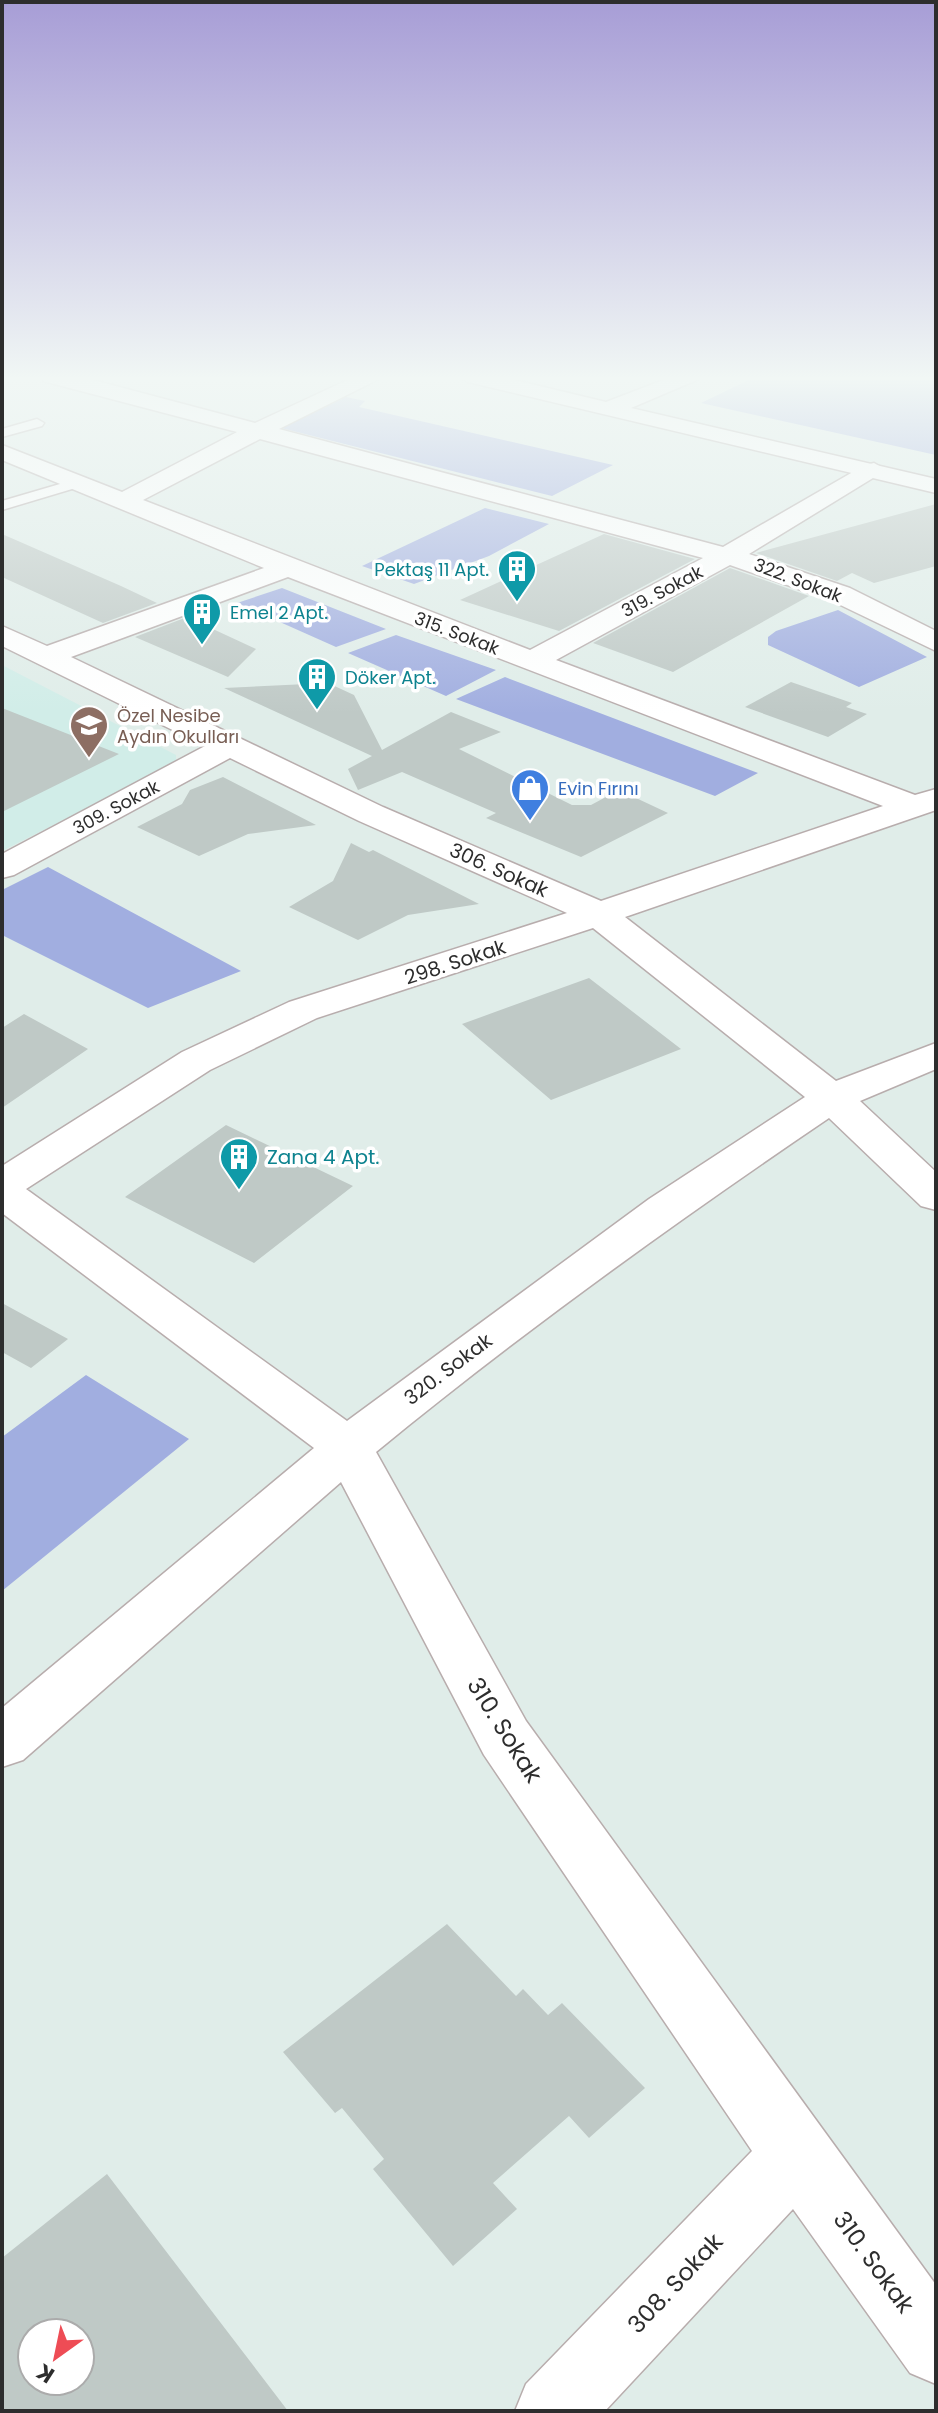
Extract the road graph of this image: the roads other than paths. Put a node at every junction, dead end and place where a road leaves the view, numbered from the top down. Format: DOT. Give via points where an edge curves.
graph roads {
  1 [pos="59,489"];
  2 [pos="91,489"];
  3 [pos="147,489"];
  4 [pos="479,489"];
  5 [pos="842,489"];
  6 [pos="123,501"];
  7 [pos="2,506"];
  8 [pos="728,555"];
  9 [pos="288,568"];
  10 [pos="2,635"];
  11 [pos="936,642"];
  12 [pos="47,656"];
  13 [pos="532,661"];
  14 [pos="230,745"];
  15 [pos="925,803"];
  16 [pos="2,868"];
  17 [pos="597,913"];
  18 [pos="936,1055"];
  19 [pos="832,1098"];
  20 [pos="2,1185"];
  21 [pos="2,1192"];
  22 [pos="936,1196"];
  23 [pos="348,1447"];
  24 [pos="2,1743"];
  25 [pos="796,2155"];
  26 [pos="936,2347"];
  27 [pos="553,2411"];
  1 -- 7 [label="lane"];
  2 -- 6 [label="street, 315. Sokak"];
  3 -- 6 [label="street"];
  4 -- 8 [label="street, 322. Sokak"];
  5 -- 8 [label="street, 319. Sokak"];
  6 -- 9 [label="street, 315. Sokak"];
  8 -- 11 [label="street, 322. Sokak" via="840,594"];
  8 -- 13 [label="street, 319. Sokak"];
  9 -- 12 [label="street"];
  9 -- 13 [label="street, 315. Sokak"];
  10 -- 12 [label="street, 306. Sokak"];
  12 -- 14 [label="street, 306. Sokak"];
  13 -- 15 [label="street, 315. Sokak"];
  14 -- 16 [label="street, 309. Sokak"];
  14 -- 17 [label="street, 306. Sokak" via="371,814"];
  15 -- 17 [label="street, 298. Sokak"];
  17 -- 19 [label="street, 306. Sokak"];
  17 -- 20 [label="street, 298. Sokak" via="303,1010 196,1061"];
  18 -- 19 [label="street, 320. Sokak"];
  19 -- 22 [label="street, 306. Sokak"];
  19 -- 23 [label="street, 320. Sokak" via="653,1218"];
  21 -- 23 [label="street, 310. Sokak"];
  23 -- 24 [label="street, 320. Sokak"];
  23 -- 25 [label="street, 310. Sokak" via="505,1738"];
  25 -- 26 [label="street, 310. Sokak"];
  25 -- 27 [label="street, 308. Sokak"];
}
